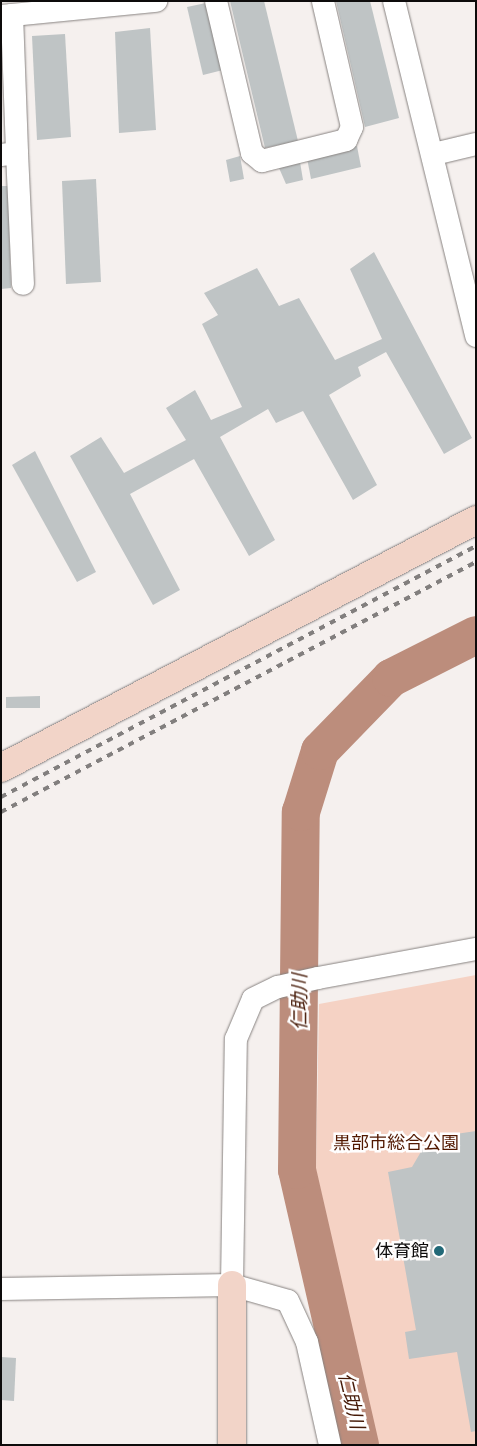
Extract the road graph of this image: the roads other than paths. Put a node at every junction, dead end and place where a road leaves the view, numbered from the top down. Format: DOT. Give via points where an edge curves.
graph roads {
  1 [pos="156,1"];
  2 [pos="216,1"];
  3 [pos="323,1"];
  4 [pos="394,1"];
  5 [pos="7,16"];
  6 [pos="476,144"];
  7 [pos="9,154"];
  8 [pos="434,154"];
  9 [pos="23,284"];
  10 [pos="476,336"];
  11 [pos="476,520"];
  12 [pos="1,768"];
  13 [pos="476,949"];
  14 [pos="232,1285"];
  15 [pos="1,1289"];
  16 [pos="232,1445"];
  17 [pos="330,1445"];
  1 -- 5 [label="street"];
  2 -- 3 [label="street" via="252,153 262,161 346,140 352,127"];
  4 -- 8 [label="street"];
  5 -- 7 [label="street"];
  6 -- 8 [label="street"];
  7 -- 9 [label="street"];
  8 -- 10 [label="street"];
  11 -- 12 [label="street"];
  13 -- 14 [label="street" via="286,985 254,999 236,1039"];
  14 -- 15 [label="street"];
  14 -- 16 [label="street"];
  14 -- 17 [label="street" via="288,1301 307,1342"];
}
